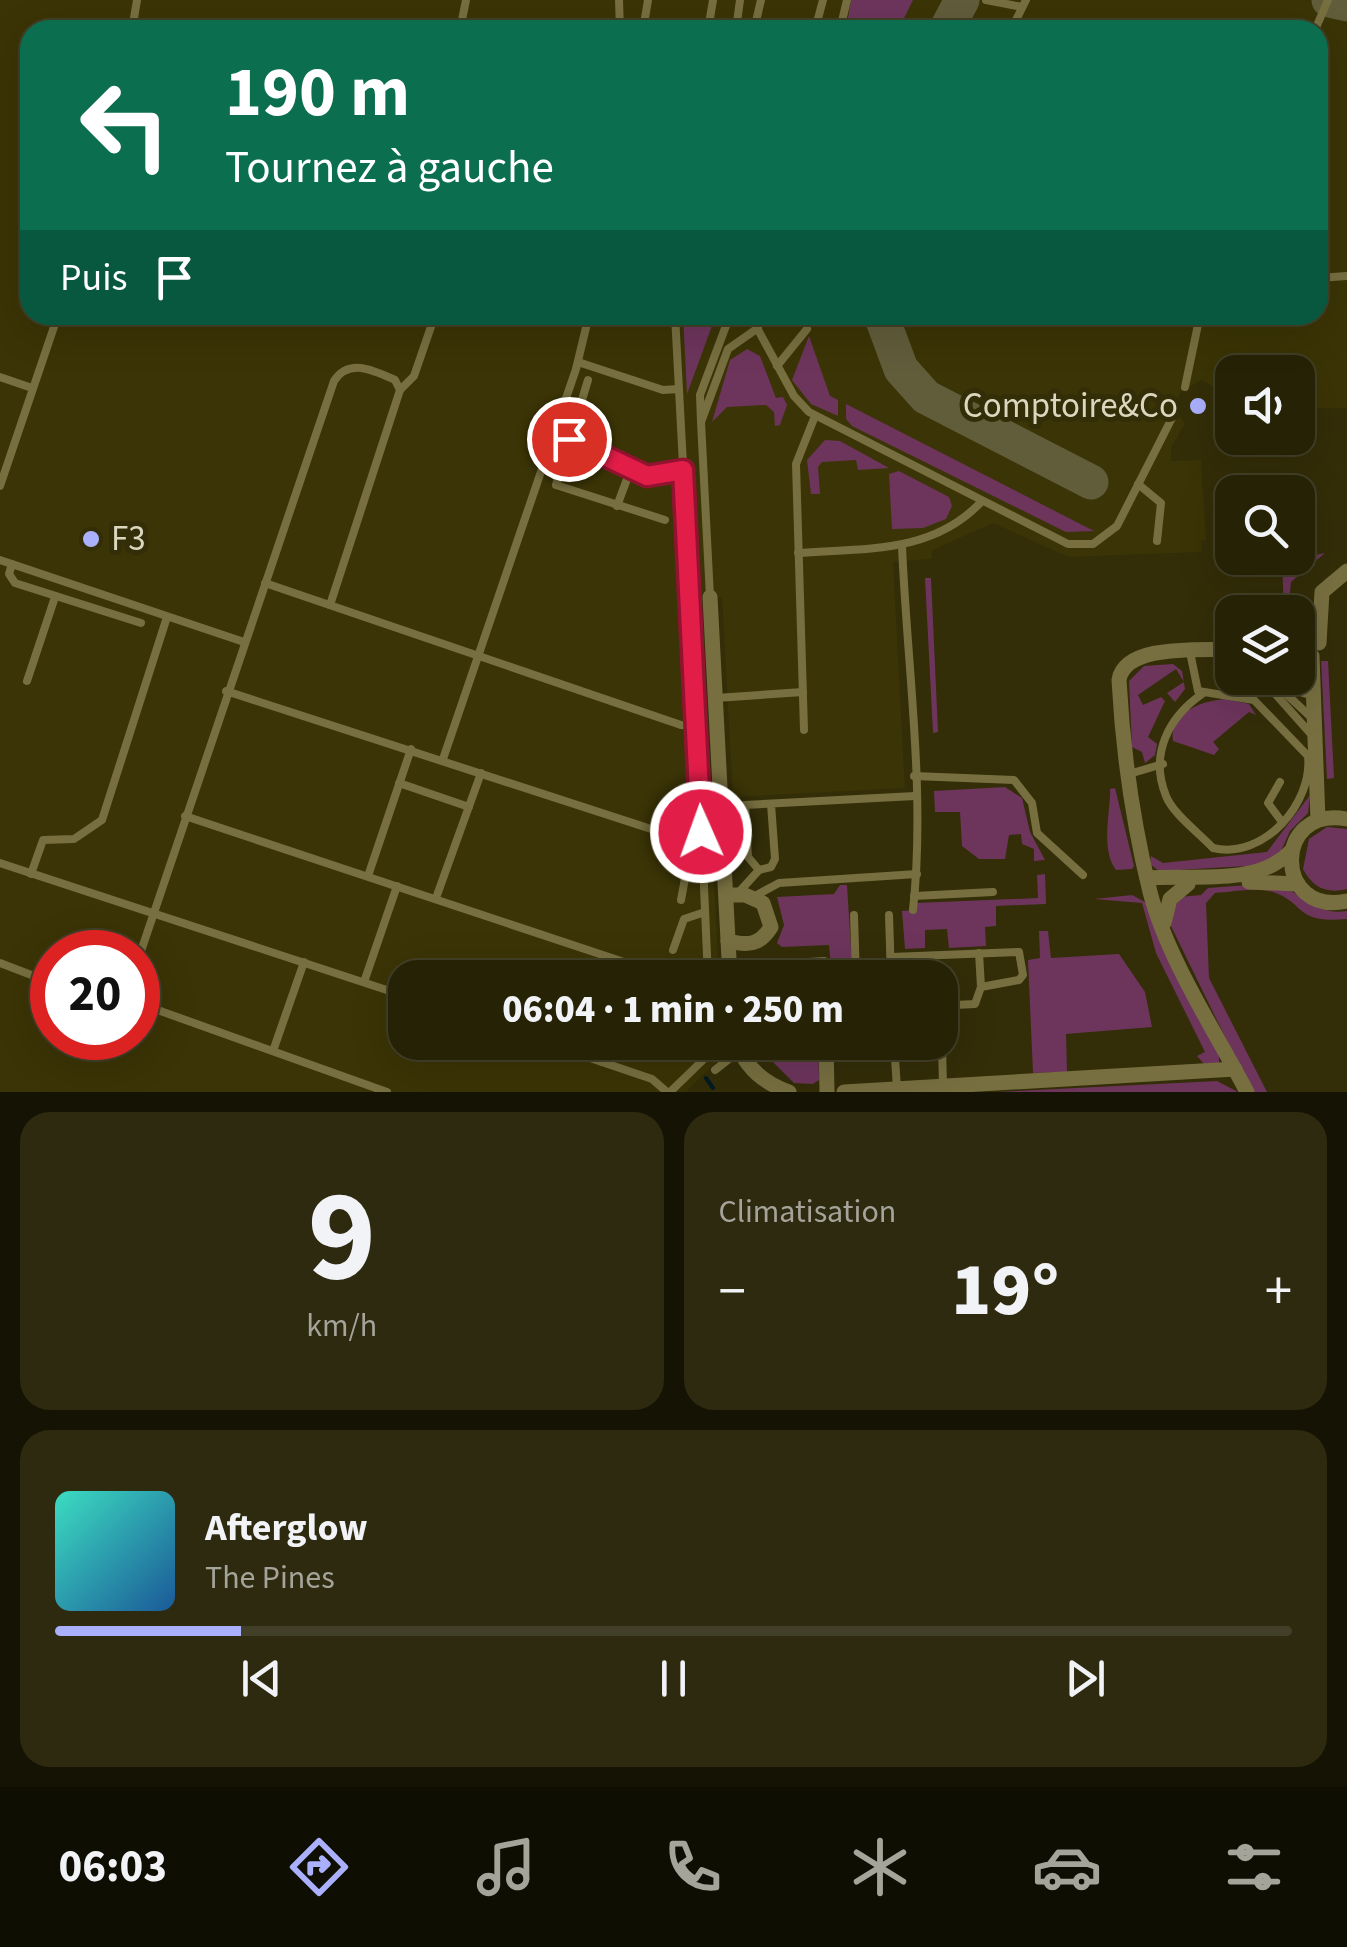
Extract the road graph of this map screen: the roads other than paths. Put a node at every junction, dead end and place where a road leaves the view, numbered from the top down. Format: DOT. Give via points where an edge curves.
graph roads {
  1 [pos="986,0"];
  2 [pos="1024,4"];
  3 [pos="54,325"];
  4 [pos="432,325"];
  5 [pos="587,325"];
  6 [pos="675,325"];
  7 [pos="726,325"];
  8 [pos="756,325"];
  9 [pos="1198,325"];
  10 [pos="758,328"];
  11 [pos="807,329"];
  12 [pos="578,362"];
  13 [pos="777,366"];
  14 [pos="0,377"];
  15 [pos="588,380"];
  16 [pos="1186,387"];
  17 [pos="32,388"];
  18 [pos="678,389"];
  19 [pos="400,390"];
  20 [pos="1174,412"];
  21 [pos="815,416"];
  22 [pos="701,422"];
  23 [pos="554,434"];
  24 [pos="569,439"];
  25 [pos="683,470"];
  26 [pos="630,471"];
  27 [pos="1138,484"];
  28 [pos="0,486"];
  29 [pos="982,501"];
  30 [pos="618,506"];
  31 [pos="665,520"];
  32 [pos="1157,541"];
  33 [pos="902,546"];
  34 [pos="798,553"];
  35 [pos="0,560"];
  36 [pos="12,564"];
  37 [pos="1347,571"];
  38 [pos="265,583"];
  39 [pos="710,597"];
  40 [pos="56,598"];
  41 [pos="330,605"];
  42 [pos="166,617"];
  43 [pos="141,622"];
  44 [pos="244,642"];
  45 [pos="1319,643"];
  46 [pos="1215,651"];
  47 [pos="1190,652"];
  48 [pos="478,656"];
  49 [pos="26,681"];
  50 [pos="226,692"];
  51 [pos="803,692"];
  52 [pos="1202,694"];
  53 [pos="1276,695"];
  54 [pos="1288,695"];
  55 [pos="1315,695"];
  56 [pos="716,698"];
  57 [pos="1316,723"];
  58 [pos="697,726"];
  59 [pos="804,730"];
  60 [pos="1317,740"];
  61 [pos="411,749"];
  62 [pos="443,760"];
  63 [pos="1162,764"];
  64 [pos="481,773"];
  65 [pos="1124,775"];
  66 [pos="914,776"];
  67 [pos="1280,782"];
  68 [pos="399,783"];
  69 [pos="915,796"];
  70 [pos="771,804"];
  71 [pos="745,806"];
  72 [pos="469,807"];
  73 [pos="722,807"];
  74 [pos="186,816"];
  75 [pos="1347,819"];
  76 [pos="1318,820"];
  77 [pos="1282,822"];
  78 [pos="697,841"];
  79 [pos="1291,851"];
  80 [pos="0,863"];
  81 [pos="759,870"];
  82 [pos="31,874"];
  83 [pos="917,874"];
  84 [pos="1083,875"];
  85 [pos="368,876"];
  86 [pos="1148,882"];
  87 [pos="1188,884"];
  88 [pos="1298,884"];
  89 [pos="397,886"];
  90 [pos="993,892"];
  91 [pos="739,895"];
  92 [pos="914,896"];
  93 [pos="436,898"];
  94 [pos="680,900"];
  95 [pos="1347,901"];
  96 [pos="912,910"];
  97 [pos="705,912"];
  98 [pos="154,913"];
  99 [pos="854,915"];
  100 [pos="889,916"];
  101 [pos="148,930"];
  102 [pos="1165,932"];
  103 [pos="728,940"];
  104 [pos="672,950"];
  105 [pos="979,953"];
  106 [pos="891,956"];
  107 [pos="618,960"];
  108 [pos="707,960"];
  109 [pos="729,960"];
  110 [pos="855,960"];
  111 [pos="891,960"];
  112 [pos="0,962"];
  113 [pos="304,962"];
  114 [pos="30,974"];
  115 [pos="364,982"];
  116 [pos="981,987"];
  117 [pos="388,990"];
  118 [pos="958,1005"];
  119 [pos="160,1011"];
  120 [pos="273,1052"];
  121 [pos="596,1060"];
  122 [pos="703,1060"];
  123 [pos="725,1060"];
  124 [pos="748,1060"];
  125 [pos="826,1060"];
  126 [pos="895,1060"];
  127 [pos="941,1060"];
  128 [pos="602,1062"];
  129 [pos="1235,1069"];
  130 [pos="715,1070"];
  131 [pos="942,1086"];
  132 [pos="897,1089"];
  133 [pos="387,1092"];
  134 [pos="669,1092"];
  135 [pos="789,1092"];
  136 [pos="827,1092"];
  137 [pos="844,1092"];
  138 [pos="1247,1092"];
  1 -- 2 [label="lane"];
  3 -- 17 [label="lane"];
  4 -- 19 [label="lane" via="414,376"];
  5 -- 12 [label="lane"];
  6 -- 18 [label="lane"];
  7 -- 22 [label="lane" via="700,395"];
  8 -- 10 [label="lane"];
  9 -- 16 [label="lane"];
  10 -- 13 [label="lane"];
  10 -- 22 [label="lane" via="728,349"];
  11 -- 13 [label="lane"];
  12 -- 18 [label="lane" via="662,390"];
  12 -- 23 [label="lane"];
  13 -- 21 [label="lane" via="801,406"];
  14 -- 17 [label="lane"];
  15 -- 24 [label="lane"];
  17 -- 28 [label="lane"];
  18 -- 25 [label="lane"];
  19 -- 38 [label="lane" via="395,380 359,367 336,376"];
  19 -- 41 [label="lane"];
  20 -- 27 [label="lane"];
  21 -- 29 [label="lane"];
  21 -- 34 [label="lane" via="796,464"];
  22 -- 39 [label="lane"];
  23 -- 24 [label="lane"];
  23 -- 48 [label="lane"];
  24 -- 26 [label="lane"];
  24 -- 30 [label="lane" via="556,484"];
  25 -- 26 [label="lane" via="652,476"];
  25 -- 58 [label="lane"];
  26 -- 30 [label="lane"];
  27 -- 29 [label="lane" via="1107,537 1080,546"];
  27 -- 32 [label="lane" via="1161,502"];
  29 -- 33 [label="lane" via="944,532"];
  30 -- 31 [label="lane"];
  33 -- 34 [label="lane"];
  33 -- 66 [label="lane"];
  34 -- 51 [label="lane"];
  35 -- 36 [label="lane"];
  36 -- 40 [label="lane" via="12,580"];
  36 -- 42 [label="lane"];
  37 -- 45 [label="street" via="1322,592"];
  38 -- 41 [label="lane"];
  38 -- 44 [label="lane"];
  39 -- 56 [label="street"];
  40 -- 43 [label="lane"];
  40 -- 49 [label="lane"];
  41 -- 48 [label="lane"];
  42 -- 44 [label="lane"];
  42 -- 82 [label="lane" via="102,820 74,840 43,840"];
  44 -- 50 [label="lane"];
  46 -- 47 [label="street"];
  47 -- 52 [label="lane" via="1194,686"];
  47 -- 65 [label="street" via="1138,655 1124,666"];
  48 -- 58 [label="lane"];
  48 -- 62 [label="lane"];
  50 -- 61 [label="lane"];
  50 -- 74 [label="lane"];
  51 -- 56 [label="lane"];
  51 -- 59 [label="lane"];
  52 -- 63 [label="lane" via="1172,719"];
  52 -- 77 [label="lane" via="1241,696 1269,712 1309,760 1306,788"];
  53 -- 60 [label="lane"];
  54 -- 57 [label="lane"];
  55 -- 57 [label="street"];
  56 -- 73 [label="street"];
  57 -- 60 [label="street"];
  58 -- 78 [label="lane"];
  60 -- 76 [label="street"];
  61 -- 62 [label="lane"];
  61 -- 68 [label="lane"];
  62 -- 64 [label="lane"];
  63 -- 65 [label="lane"];
  63 -- 77 [label="lane" via="1167,798 1214,848 1268,838"];
  64 -- 72 [label="lane"];
  64 -- 78 [label="lane"];
  65 -- 86 [label="street"];
  66 -- 69 [label="lane"];
  66 -- 84 [label="lane" via="1014,780 1032,802 1037,833"];
  67 -- 77 [label="lane" via="1268,803"];
  68 -- 72 [label="lane"];
  68 -- 85 [label="lane"];
  69 -- 70 [label="lane"];
  69 -- 83 [label="lane"];
  70 -- 71 [label="lane"];
  70 -- 81 [label="lane" via="775,860"];
  71 -- 73 [label="lane"];
  71 -- 81 [label="lane" via="748,857"];
  72 -- 93 [label="lane"];
  73 -- 91 [label="street"];
  74 -- 85 [label="lane"];
  74 -- 98 [label="lane"];
  75 -- 76 [label="street"];
  76 -- 79 [label="street"];
  78 -- 94 [label="lane"];
  78 -- 97 [label="lane"];
  79 -- 86 [label="street" via="1255,873"];
  79 -- 88 [label="street"];
  80 -- 82 [label="lane"];
  81 -- 91 [label="lane"];
  82 -- 98 [label="lane"];
  83 -- 91 [label="lane" via="779,883"];
  83 -- 92 [label="lane"];
  85 -- 89 [label="lane"];
  86 -- 87 [label="street"];
  86 -- 102 [label="street"];
  87 -- 88 [label="street"];
  87 -- 102 [label="street" via="1166,908"];
  88 -- 95 [label="street" via="1315,900"];
  89 -- 93 [label="lane"];
  89 -- 115 [label="lane"];
  90 -- 92 [label="lane"];
  91 -- 103 [label="street"];
  91 -- 103 [label="street" via="770,914 771,926 753,944"];
  92 -- 96 [label="lane"];
  93 -- 107 [label="lane"];
  97 -- 104 [label="lane" via="684,919"];
  97 -- 108 [label="lane"];
  98 -- 101 [label="lane"];
  98 -- 113 [label="lane"];
  99 -- 110 [label="lane"];
  100 -- 106 [label="lane"];
  102 -- 129 [label="street"];
  103 -- 109 [label="street"];
  105 -- 106 [label="lane"];
  105 -- 116 [label="lane"];
  105 -- 116 [label="lane" via="1019,952 1023,975"];
  106 -- 111 [label="lane"];
  112 -- 114 [label="lane"];
  113 -- 115 [label="lane"];
  113 -- 120 [label="lane"];
  115 -- 117 [label="lane"];
  116 -- 118 [label="lane" via="975,1004"];
  119 -- 120 [label="lane"];
  120 -- 133 [label="lane"];
  121 -- 128 [label="lane"];
  122 -- 134 [label="lane"];
  123 -- 130 [label="lane"];
  124 -- 135 [label="street" via="759,1076"];
  125 -- 136 [label="street"];
  126 -- 132 [label="lane"];
  127 -- 131 [label="lane"];
  128 -- 134 [label="lane"];
  129 -- 131 [label="street"];
  129 -- 138 [label="street"];
  131 -- 132 [label="street"];
  132 -- 137 [label="street"];
}
